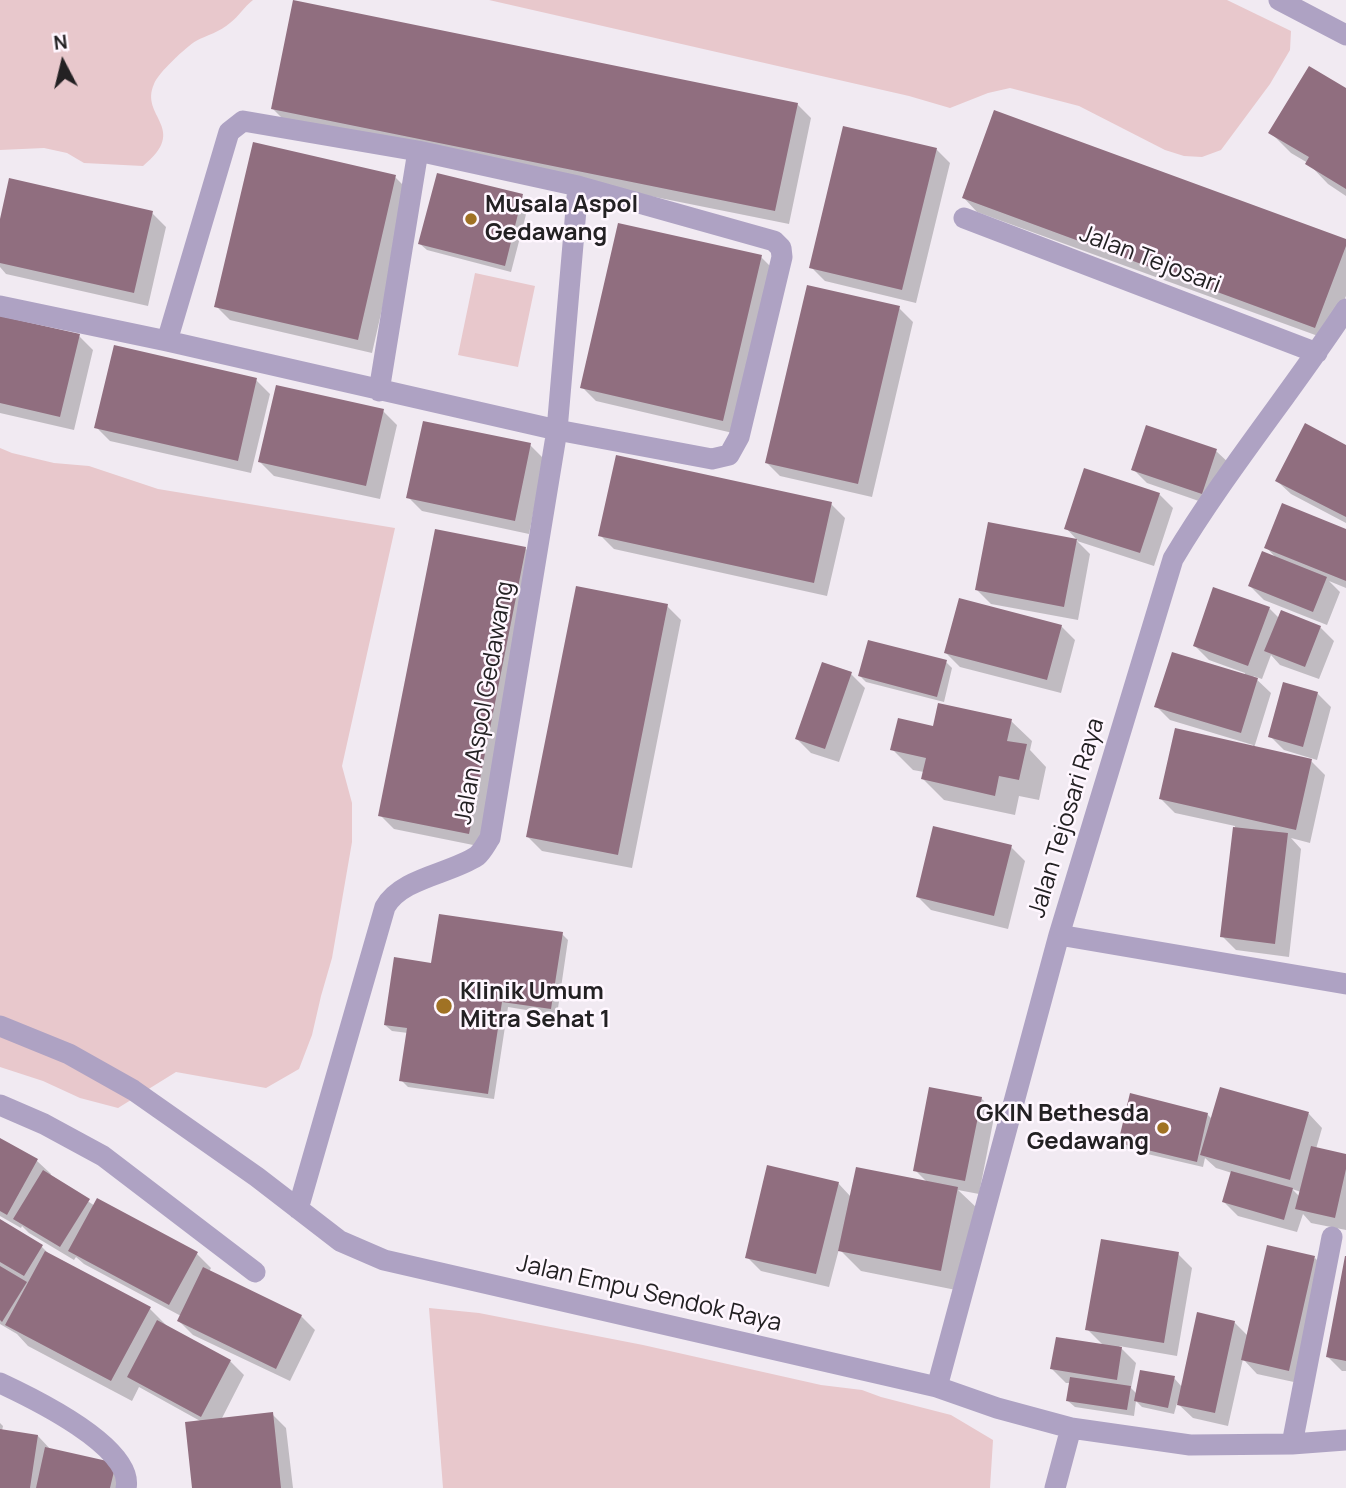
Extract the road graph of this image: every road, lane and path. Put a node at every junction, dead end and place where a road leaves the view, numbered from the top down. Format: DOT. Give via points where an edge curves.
graph roads {
  1 [pos="1279,0"];
  2 [pos="1346,35"];
  3 [pos="418,151"];
  4 [pos="578,186"];
  5 [pos="964,218"];
  6 [pos="0,306"];
  7 [pos="1346,309"];
  8 [pos="167,341"];
  9 [pos="1317,353"];
  10 [pos="379,391"];
  11 [pos="557,430"];
  12 [pos="1059,935"];
  13 [pos="1346,984"];
  14 [pos="0,1026"];
  15 [pos="0,1105"];
  16 [pos="298,1209"];
  17 [pos="1332,1237"];
  18 [pos="255,1272"];
  19 [pos="0,1382"];
  20 [pos="937,1387"];
  21 [pos="1071,1427"];
  22 [pos="1346,1440"];
  23 [pos="1292,1444"];
  24 [pos="126,1488"];
  25 [pos="1055,1488"];
  1 -- 2 [label="street"];
  3 -- 4 [label="street"];
  3 -- 8 [label="street" via="243,121 233,127"];
  3 -- 10 [label="street"];
  4 -- 11 [label="street, Jalan Aspol Gedawang"];
  4 -- 11 [label="street" via="774,241 782,257 740,437 729,455 712,459"];
  5 -- 9 [label="street, Jalan Tejosari"];
  6 -- 8 [label="street"];
  7 -- 9 [label="street, Jalan Tejosari Raya"];
  8 -- 10 [label="street"];
  9 -- 12 [label="street, Jalan Tejosari Raya" via="1206,505 1173,559"];
  10 -- 11 [label="street"];
  11 -- 16 [label="street, Jalan Aspol Gedawang" via="490,838 479,854 402,890 385,907"];
  12 -- 13 [label="street"];
  12 -- 20 [label="street, Jalan Tejosari Raya"];
  14 -- 16 [label="street, Jalan Empu Sendok Raya" via="69,1054 133,1090"];
  15 -- 18 [label="street" via="103,1156"];
  16 -- 20 [label="street, Jalan Empu Sendok Raya" via="340,1241 384,1260"];
  17 -- 23 [label="street"];
  19 -- 24 [label="street" via="101,1441 119,1460"];
  20 -- 21 [label="street, Jalan Empu Sendok Raya"];
  21 -- 23 [label="street, Jalan Empu Sendok Raya" via="1190,1445"];
  21 -- 25 [label="street"];
  22 -- 23 [label="street, Jalan Empu Sendok Raya"];
}
